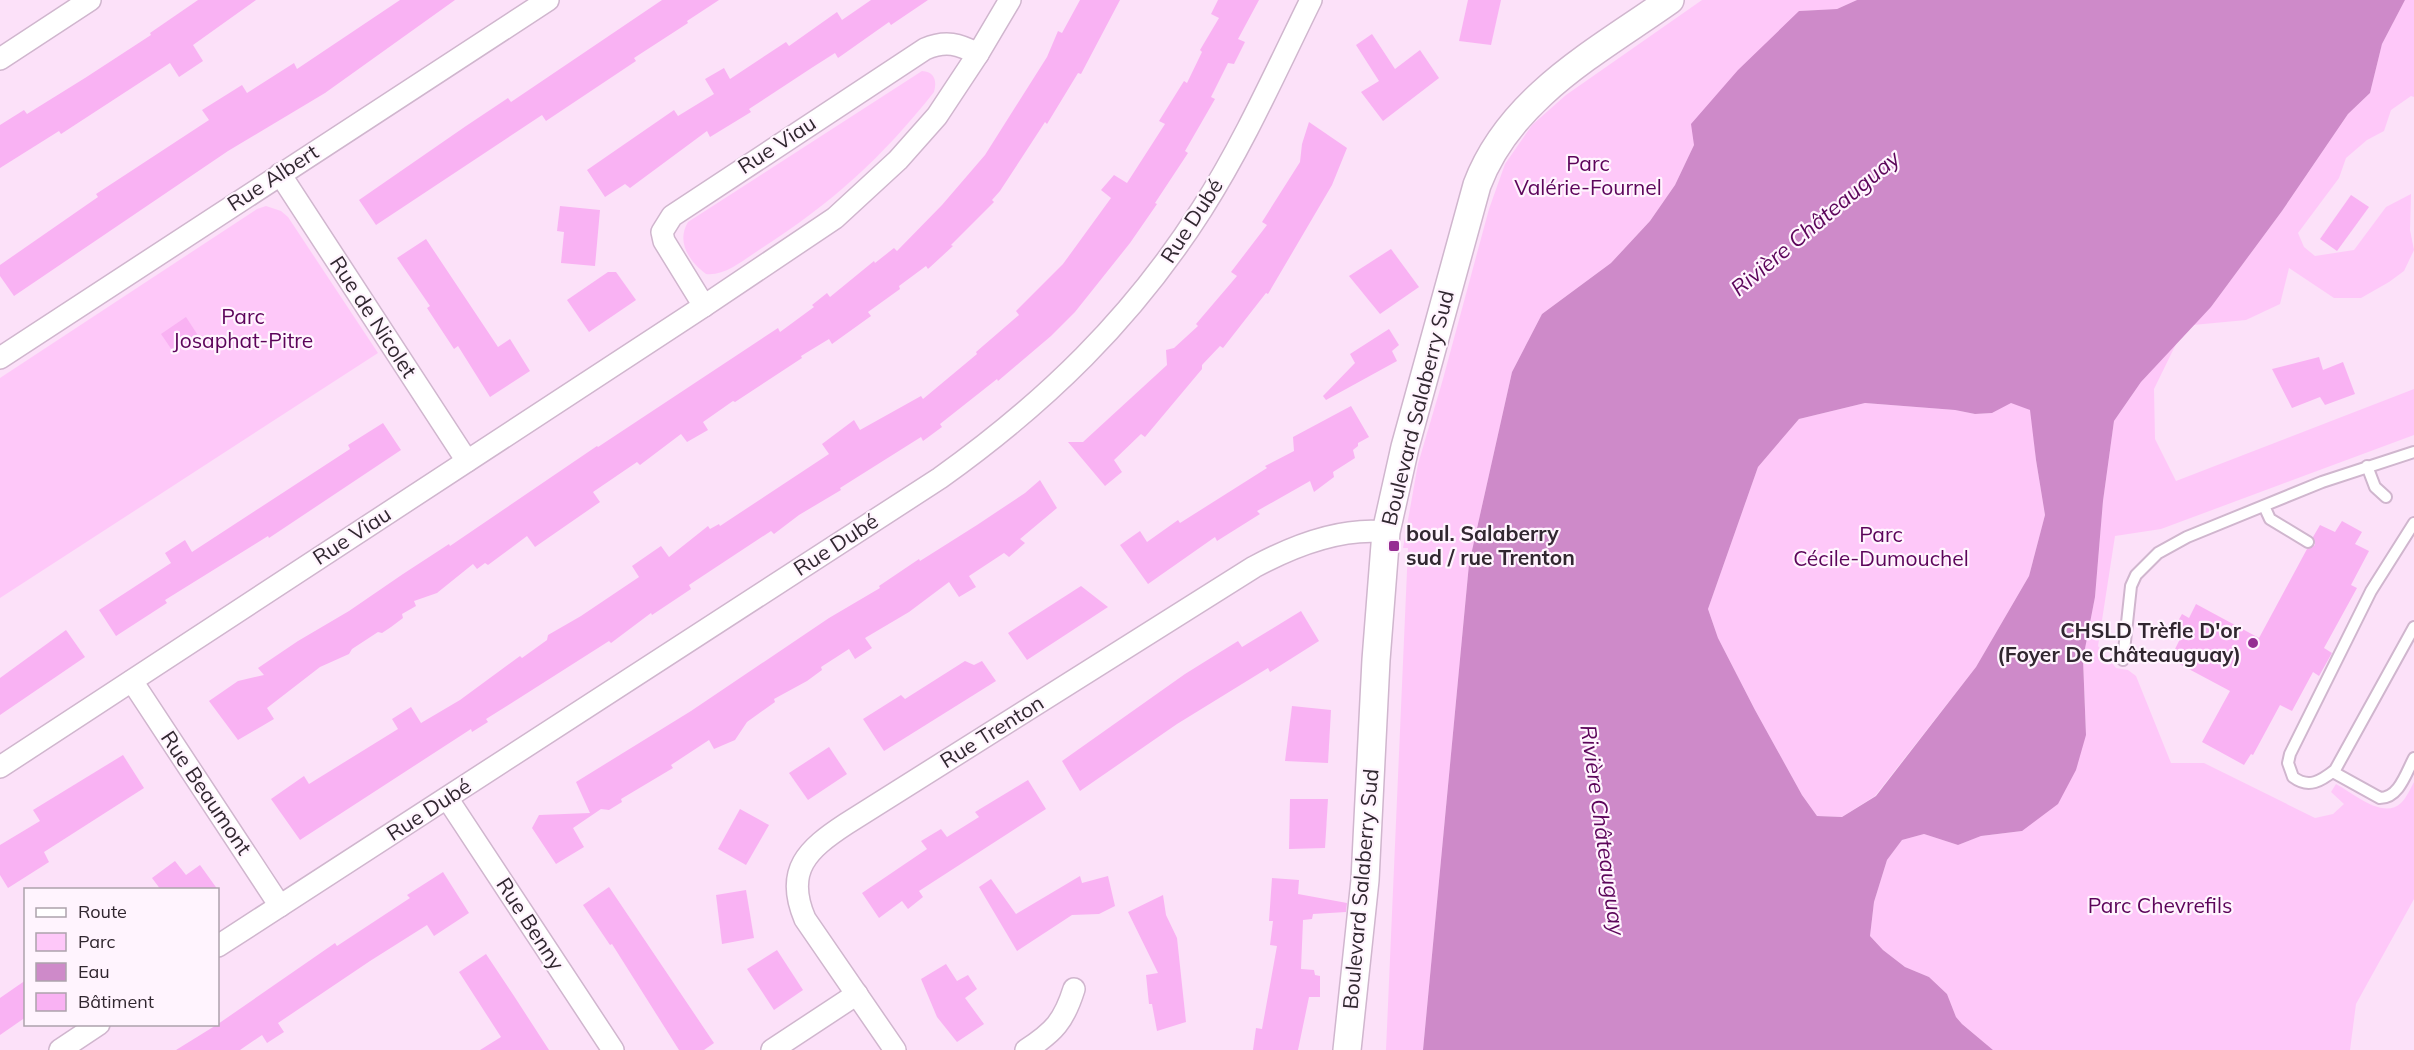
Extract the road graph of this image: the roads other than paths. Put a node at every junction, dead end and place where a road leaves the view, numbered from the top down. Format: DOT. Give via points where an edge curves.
graph roads {
  1 [pos="90,0"];
  2 [pos="548,0"];
  3 [pos="1010,0"];
  4 [pos="1311,0"];
  5 [pos="1670,0"];
  6 [pos="978,54"];
  7 [pos="0,59"];
  8 [pos="280,174"];
  9 [pos="704,306"];
  10 [pos="0,358"];
  11 [pos="2414,452"];
  12 [pos="467,461"];
  13 [pos="2367,466"];
  14 [pos="2386,496"];
  15 [pos="2264,506"];
  16 [pos="2414,523"];
  17 [pos="1386,532"];
  18 [pos="2308,542"];
  19 [pos="2414,627"];
  20 [pos="2123,660"];
  21 [pos="132,681"];
  22 [pos="2414,758"];
  23 [pos="0,767"];
  24 [pos="2333,772"];
  25 [pos="447,798"];
  26 [pos="280,906"];
  27 [pos="219,945"];
  28 [pos="1074,989"];
  29 [pos="857,994"];
  30 [pos="96,1026"];
  31 [pos="60,1050"];
  32 [pos="613,1050"];
  33 [pos="772,1050"];
  34 [pos="895,1050"];
  35 [pos="1026,1050"];
  36 [pos="1347,1050"];
  1 -- 7 [label="street"];
  2 -- 8 [label="street, Rue Albert"];
  3 -- 6 [label="street, Rue Viau"];
  4 -- 25 [label="street, Rue Dubé" via="1234,155 1181,241 1113,327 1041,399 940,478"];
  5 -- 17 [label="street, Boulevard Salaberry Sud" via="1554,82 1511,124 1491,152 1477,184 1457,256"];
  6 -- 9 [label="street, Rue Viau" via="917,140 854,202"];
  6 -- 9 [label="street, Rue Viau" via="955,43 936,44 919,52 672,216 662,232 663,241"];
  8 -- 10 [label="street, Rue Albert"];
  8 -- 12 [label="street, Rue de Nicolet"];
  9 -- 12 [label="street, Rue Viau"];
  11 -- 13 [label="lane"];
  12 -- 21 [label="street, Rue Viau"];
  13 -- 14 [label="lane" via="2375,487"];
  13 -- 15 [label="lane"];
  15 -- 18 [label="lane" via="2270,519"];
  15 -- 20 [label="lane" via="2169,546 2136,574 2128,598"];
  16 -- 24 [label="lane" via="2371,591 2290,754 2289,771 2299,782 2314,784"];
  17 -- 29 [label="street, Rue Trenton" via="1331,536 1248,570 819,843 798,872 799,901 806,919"];
  17 -- 36 [label="street, Boulevard Salaberry Sud" via="1365,880"];
  19 -- 24 [label="lane"];
  21 -- 23 [label="street, Rue Viau"];
  21 -- 26 [label="street, Rue Beaumont"];
  22 -- 24 [label="lane" via="2388,798 2380,798"];
  25 -- 26 [label="street, Rue Dubé"];
  25 -- 32 [label="street, Rue Benny"];
  26 -- 27 [label="street, Rue Dubé"];
  28 -- 35 [label="street" via="1060,1023"];
  29 -- 33 [label="street"];
  29 -- 34 [label="street, Rue Trenton"];
  30 -- 31 [label="street"];
}
